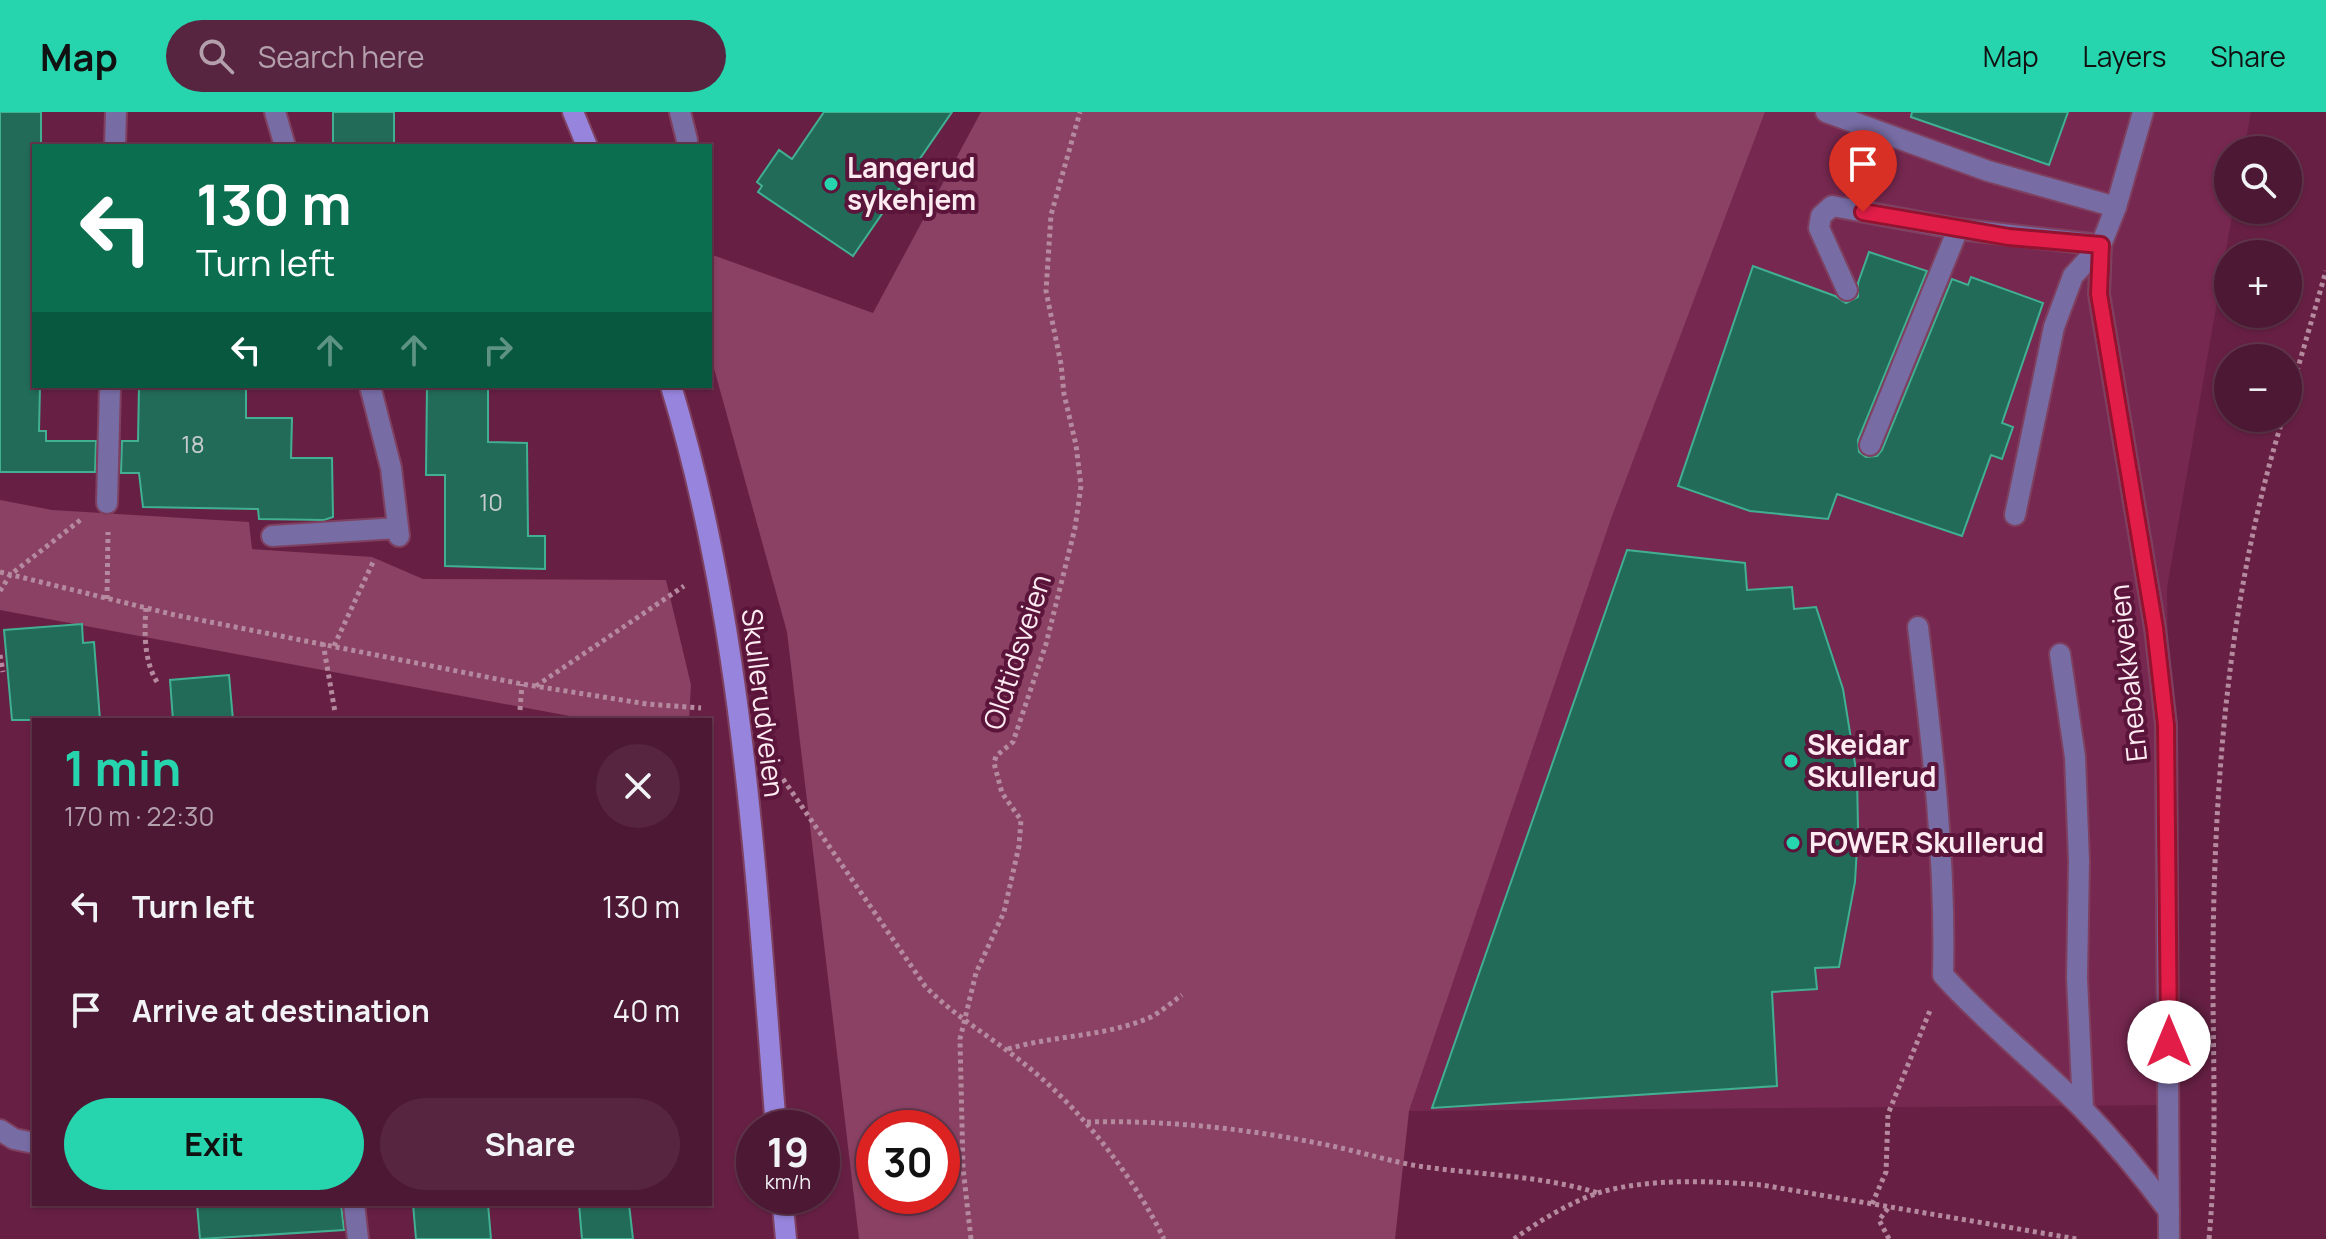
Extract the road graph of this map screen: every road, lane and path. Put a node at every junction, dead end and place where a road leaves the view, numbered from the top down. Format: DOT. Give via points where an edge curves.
graph roads {
  1 [pos="116,112"];
  2 [pos="275,112"];
  3 [pos="573,112"];
  4 [pos="680,112"];
  5 [pos="1080,112"];
  6 [pos="1826,112"];
  7 [pos="2143,112"];
  8 [pos="687,140"];
  9 [pos="115,144"];
  10 [pos="284,144"];
  11 [pos="586,144"];
  12 [pos="2116,207"];
  13 [pos="1958,229"];
  14 [pos="2101,245"];
  15 [pos="2326,271"];
  16 [pos="1847,290"];
  17 [pos="2302,354"];
  18 [pos="110,388"];
  19 [pos="371,388"];
  20 [pos="672,388"];
  21 [pos="2279,432"];
  22 [pos="1870,445"];
  23 [pos="107,503"];
  24 [pos="2015,515"];
  25 [pos="398,532"];
  26 [pos="272,536"];
  27 [pos="0,572"];
  28 [pos="10,575"];
  29 [pos="684,586"];
  30 [pos="0,591"];
  31 [pos="107,599"];
  32 [pos="146,608"];
  33 [pos="1918,627"];
  34 [pos="323,643"];
  35 [pos="334,646"];
  36 [pos="2060,654"];
  37 [pos="0,655"];
  38 [pos="3,672"];
  39 [pos="522,684"];
  40 [pos="159,685"];
  41 [pos="535,687"];
  42 [pos="701,708"];
  43 [pos="520,710"];
  44 [pos="335,712"];
  45 [pos="783,779"];
  46 [pos="1943,975"];
  47 [pos="1182,995"];
  48 [pos="964,1021"];
  49 [pos="1007,1050"];
  50 [pos="2083,1109"];
  51 [pos="774,1110"];
  52 [pos="1086,1122"];
  53 [pos="0,1130"];
  54 [pos="32,1143"];
  55 [pos="1599,1193"];
  56 [pos="1872,1204"];
  57 [pos="354,1206"];
  58 [pos="1890,1206"];
  59 [pos="2169,1211"];
  60 [pos="784,1214"];
  61 [pos="358,1239"];
  62 [pos="786,1239"];
  63 [pos="971,1239"];
  64 [pos="1164,1239"];
  65 [pos="1514,1239"];
  66 [pos="1889,1239"];
  67 [pos="2077,1239"];
  68 [pos="2169,1239"];
  69 [pos="2209,1239"];
  1 -- 9 [label="street"];
  2 -- 10 [label="street"];
  3 -- 11 [label="main road"];
  4 -- 8 [label="street"];
  5 -- 48 [label="path, Oldtidsveien" via="1051,215 1046,291 1081,486 1046,644 1013,742 994,763 1002,793 1021,820 1019,846 1004,912 976,973"];
  6 -- 12 [label="street" via="1988,171"];
  7 -- 12 [label="street, Enebakkveien"];
  12 -- 14 [label="street, Enebakkveien"];
  13 -- 14 [label="street"];
  13 -- 16 [label="street" via="1832,206 1821,216 1819,228"];
  13 -- 22 [label="street"];
  14 -- 24 [label="street" via="2073,276 2054,327"];
  14 -- 59 [label="street, Enebakkveien" via="2099,294 2155,628 2166,725"];
  15 -- 17 [label="path"];
  18 -- 23 [label="street"];
  19 -- 25 [label="street" via="391,468"];
  20 -- 51 [label="main road, Skullerudveien" via="712,541 732,658"];
  21 -- 69 [label="path" via="2247,555 2228,699 2215,887"];
  23 -- 28 [label="path"];
  23 -- 31 [label="path"];
  25 -- 26 [label="street"];
  25 -- 35 [label="path" via="379,551"];
  27 -- 28 [label="path"];
  28 -- 30 [label="path"];
  28 -- 31 [label="path"];
  29 -- 41 [label="path"];
  31 -- 32 [label="path"];
  32 -- 34 [label="path"];
  32 -- 40 [label="path" via="151,673"];
  33 -- 46 [label="street" via="1940,817"];
  34 -- 35 [label="path"];
  34 -- 44 [label="path"];
  35 -- 39 [label="path"];
  36 -- 50 [label="street" via="2075,757"];
  37 -- 38 [label="path"];
  39 -- 41 [label="path"];
  39 -- 43 [label="path"];
  41 -- 42 [label="path"];
  45 -- 48 [label="path" via="925,986"];
  46 -- 50 [label="street"];
  46 -- 56 [label="path" via="1888,1114 1886,1172"];
  47 -- 49 [label="path" via="1153,1016 1127,1025"];
  48 -- 49 [label="path"];
  48 -- 63 [label="path, Oldtidsveien" via="963,1168"];
  49 -- 52 [label="path"];
  50 -- 59 [label="street"];
  52 -- 55 [label="path" via="1145,1120 1274,1136 1410,1164 1567,1183"];
  52 -- 64 [label="path"];
  53 -- 54 [label="street"];
  55 -- 56 [label="path" via="1715,1181"];
  55 -- 65 [label="path"];
  56 -- 58 [label="path"];
  57 -- 61 [label="street"];
  58 -- 66 [label="path" via="1879,1220"];
  58 -- 67 [label="path"];
  59 -- 68 [label="street, Enebakkveien"];
  60 -- 62 [label="main road"];
}
